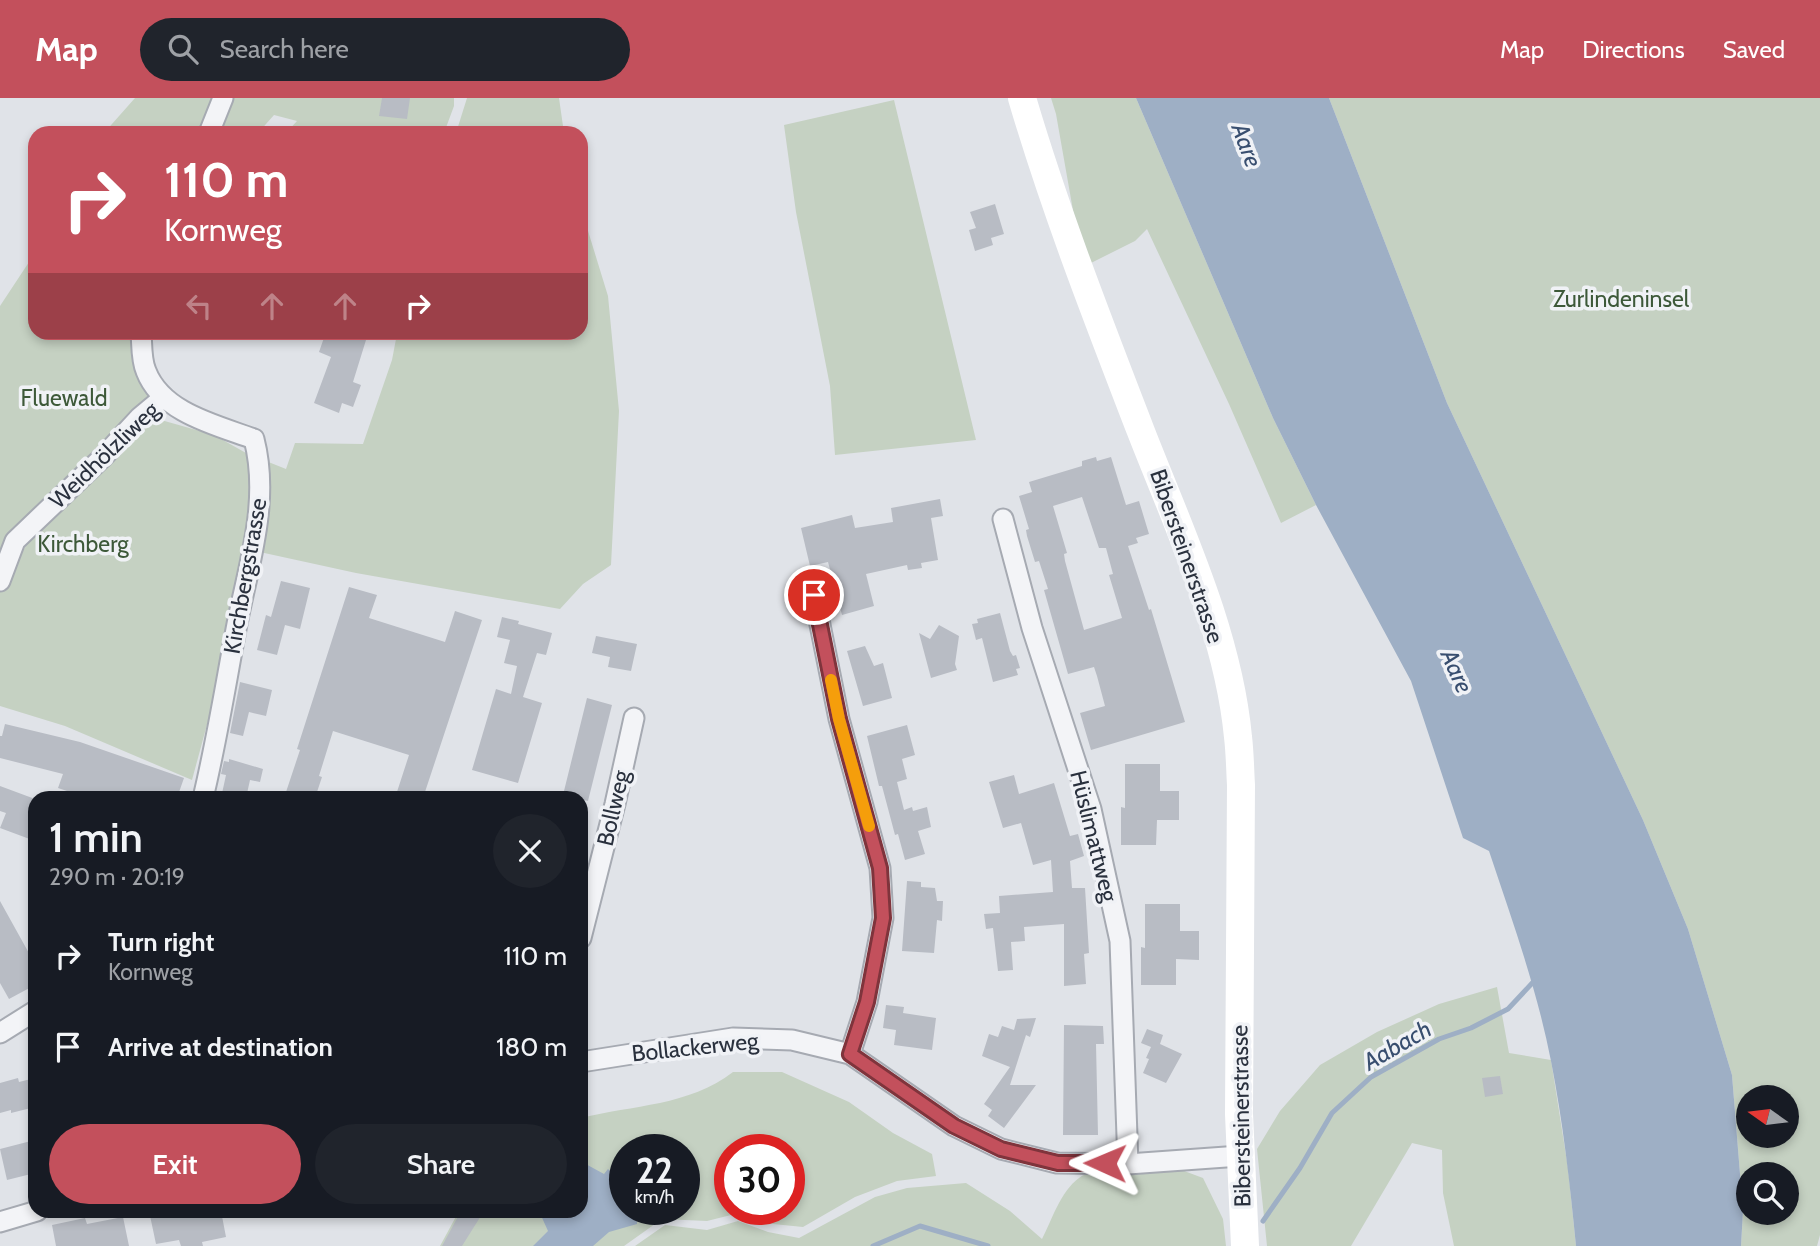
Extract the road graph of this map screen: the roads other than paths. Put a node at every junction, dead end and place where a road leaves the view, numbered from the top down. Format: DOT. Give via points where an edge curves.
graph roads {
  1 [pos="223,98"];
  2 [pos="1022,98"];
  3 [pos="212,126"];
  4 [pos="142,340"];
  5 [pos="164,397"];
  6 [pos="1003,519"];
  7 [pos="0,582"];
  8 [pos="814,595"];
  9 [pos="634,718"];
  10 [pos="204,791"];
  11 [pos="588,910"];
  12 [pos="28,1015"];
  13 [pos="0,1033"];
  14 [pos="850,1054"];
  15 [pos="588,1061"];
  16 [pos="1240,1156"];
  17 [pos="1128,1164"];
  18 [pos="28,1214"];
  19 [pos="0,1222"];
  20 [pos="1245,1246"];
  1 -- 3 [label="street"];
  2 -- 16 [label="main road, Bibersteinerstrasse" via="1043,170 1195,566 1229,685 1241,785"];
  4 -- 5 [label="street, Kirchbergstrasse" via="146,370"];
  5 -- 7 [label="street, Weidhölzliweg" via="15,541"];
  5 -- 10 [label="street, Kirchbergstrasse" via="184,412 254,439 258,457 260,492 253,552"];
  6 -- 17 [label="street, Hüslimattweg" via="1032,628 1091,809 1120,941"];
  8 -- 14 [label="street" via="839,719 880,868 883,918 867,1002"];
  9 -- 11 [label="street, Bollweg"];
  12 -- 13 [label="street"];
  14 -- 15 [label="street, Bollackerweg" via="792,1040 733,1038"];
  14 -- 17 [label="street, Bollackerweg" via="954,1126 1001,1149 1058,1163"];
  16 -- 17 [label="street, Bollackerweg"];
  16 -- 20 [label="main road, Bibersteinerstrasse"];
  18 -- 19 [label="street"];
}
